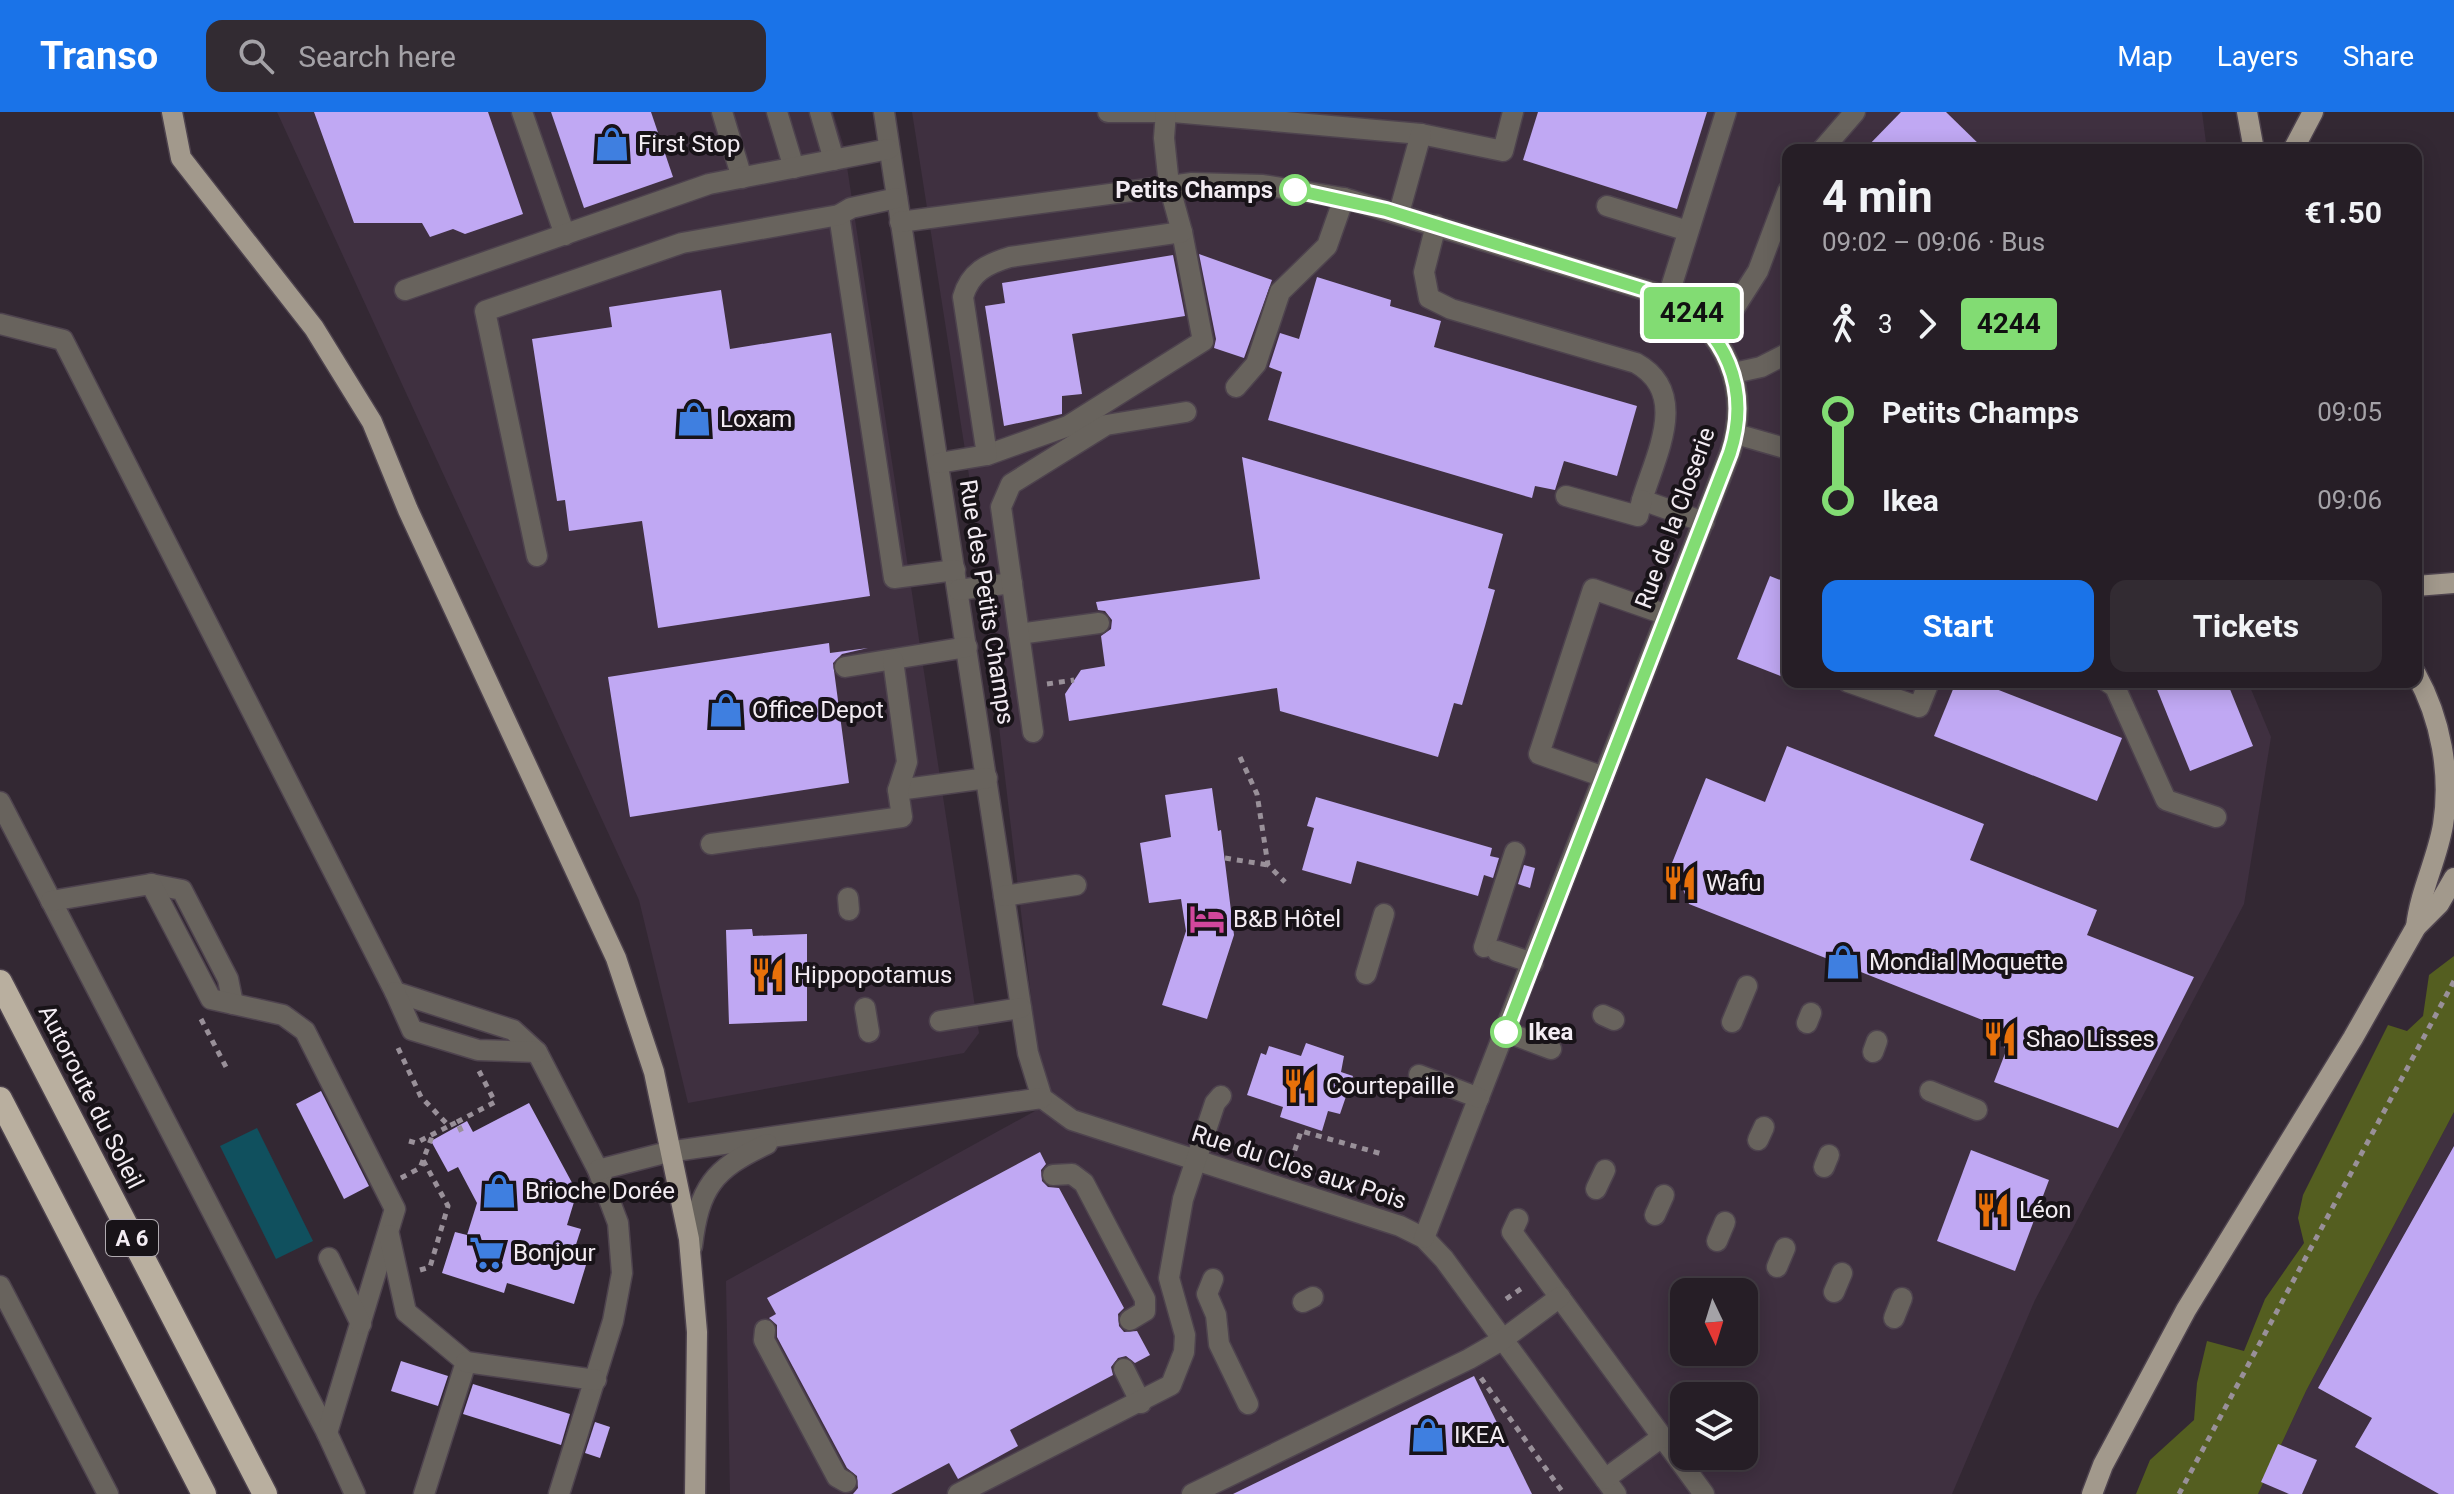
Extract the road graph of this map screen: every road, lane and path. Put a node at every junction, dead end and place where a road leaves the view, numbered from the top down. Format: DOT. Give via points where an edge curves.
graph roads {
  1 [pos="172,112"];
  2 [pos="522,112"];
  3 [pos="722,112"];
  4 [pos="777,112"];
  5 [pos="820,112"];
  6 [pos="884,112"];
  7 [pos="1108,112"];
  8 [pos="1159,112"];
  9 [pos="1166,112"];
  10 [pos="1173,112"];
  11 [pos="1513,112"];
  12 [pos="1726,112"];
  13 [pos="1855,112"];
  14 [pos="2247,112"];
  15 [pos="2313,112"];
  16 [pos="1421,134"];
  17 [pos="1827,144"];
  18 [pos="2253,144"];
  19 [pos="2296,144"];
  20 [pos="889,149"];
  21 [pos="834,160"];
  22 [pos="794,168"];
  23 [pos="742,178"];
  24 [pos="1169,185"];
  25 [pos="897,198"];
  26 [pos="1344,198"];
  27 [pos="1607,206"];
  28 [pos="1782,207"];
  29 [pos="1399,213"];
  30 [pos="839,215"];
  31 [pos="900,222"];
  32 [pos="1436,225"];
  33 [pos="1688,231"];
  34 [pos="1182,232"];
  35 [pos="565,235"];
  36 [pos="405,290"];
  37 [pos="1668,297"];
  38 [pos="0,324"];
  39 [pos="1716,337"];
  40 [pos="1782,356"];
  41 [pos="1734,373"];
  42 [pos="1236,387"];
  43 [pos="1186,412"];
  44 [pos="1736,434"];
  45 [pos="1782,447"];
  46 [pos="987,455"];
  47 [pos="939,463"];
  48 [pos="1566,496"];
  49 [pos="1642,500"];
  50 [pos="1704,522"];
  51 [pos="537,556"];
  52 [pos="956,580"];
  53 [pos="1012,583"];
  54 [pos="2454,583"];
  55 [pos="2422,586"];
  56 [pos="1667,615"];
  57 [pos="1099,623"];
  58 [pos="1019,634"];
  59 [pos="967,647"];
  60 [pos="893,660"];
  61 [pos="845,667"];
  62 [pos="2422,685"];
  63 [pos="1865,688"];
  64 [pos="1927,688"];
  65 [pos="2115,688"];
  66 [pos="1033,732"];
  67 [pos="1240,757"];
  68 [pos="1604,777"];
  69 [pos="987,778"];
  70 [pos="898,790"];
  71 [pos="0,802"];
  72 [pos="2216,817"];
  73 [pos="711,844"];
  74 [pos="1515,852"];
  75 [pos="1225,858"];
  76 [pos="1268,865"];
  77 [pos="2454,878"];
  78 [pos="1285,882"];
  79 [pos="1076,885"];
  80 [pos="1004,896"];
  81 [pos="51,901"];
  82 [pos="1384,914"];
  83 [pos="2416,927"];
  84 [pos="1533,963"];
  85 [pos="1366,974"];
  86 [pos="2454,981"];
  87 [pos="0,982"];
  88 [pos="1747,986"];
  89 [pos="395,992"];
  90 [pos="865,1008"];
  91 [pos="1021,1008"];
  92 [pos="200,1018"];
  93 [pos="940,1021"];
  94 [pos="1732,1022"];
  95 [pos="869,1032"];
  96 [pos="1506,1032"];
  97 [pos="392,1036"];
  98 [pos="1551,1049"];
  99 [pos="537,1052"];
  100 [pos="474,1063"];
  101 [pos="226,1067"];
  102 [pos="1419,1075"];
  103 [pos="1930,1091"];
  104 [pos="1221,1096"];
  105 [pos="1042,1098"];
  106 [pos="1479,1098"];
  107 [pos="0,1099"];
  108 [pos="1977,1110"];
  109 [pos="457,1122"];
  110 [pos="449,1126"];
  111 [pos="433,1134"];
  112 [pos="790,1134"];
  113 [pos="464,1137"];
  114 [pos="409,1141"];
  115 [pos="668,1152"];
  116 [pos="1382,1154"];
  117 [pos="423,1160"];
  118 [pos="1196,1161"];
  119 [pos="1291,1162"];
  120 [pos="598,1170"];
  121 [pos="1605,1170"];
  122 [pos="1053,1175"];
  123 [pos="400,1178"];
  124 [pos="1596,1189"];
  125 [pos="1664,1195"];
  126 [pos="1655,1215"];
  127 [pos="1518,1219"];
  128 [pos="1725,1222"];
  129 [pos="389,1235"];
  130 [pos="1424,1238"];
  131 [pos="1717,1241"];
  132 [pos="1785,1248"];
  133 [pos="329,1258"];
  134 [pos="691,1262"];
  135 [pos="1777,1267"];
  136 [pos="1842,1273"];
  137 [pos="1213,1279"];
  138 [pos="415,1281"];
  139 [pos="0,1286"];
  140 [pos="1558,1288"];
  141 [pos="1834,1292"];
  142 [pos="1902,1298"];
  143 [pos="5,1314"];
  144 [pos="1894,1318"];
  145 [pos="1130,1320"];
  146 [pos="361,1324"];
  147 [pos="765,1330"];
  148 [pos="1502,1340"];
  149 [pos="1224,1342"];
  150 [pos="1184,1352"];
  151 [pos="466,1362"];
  152 [pos="1124,1369"];
  153 [pos="1478,1374"];
  154 [pos="596,1380"];
  155 [pos="1141,1403"];
  156 [pos="1248,1404"];
  157 [pos="327,1433"];
  158 [pos="1662,1437"];
  159 [pos="840,1483"];
  160 [pos="1610,1486"];
  161 [pos="108,1494"];
  162 [pos="204,1494"];
  163 [pos="265,1494"];
  164 [pos="355,1494"];
  165 [pos="424,1494"];
  166 [pos="559,1494"];
  167 [pos="695,1494"];
  168 [pos="958,1494"];
  169 [pos="1192,1494"];
  170 [pos="1564,1494"];
  171 [pos="1704,1494"];
  172 [pos="2092,1494"];
  173 [pos="2179,1494"];
  1 -- 115 [label="main road" via="181,158 314,328 372,422 616,958 654,1072"];
  2 -- 35 [label="street"];
  3 -- 23 [label="street"];
  4 -- 22 [label="street"];
  5 -- 21 [label="street"];
  6 -- 20 [label="street, Rue des Petits Champs"];
  7 -- 8 [label="street"];
  9 -- 24 [label="street"];
  10 -- 16 [label="street"];
  11 -- 16 [label="street" via="1503,151"];
  12 -- 33 [label="street"];
  13 -- 17 [label="street"];
  14 -- 18 [label="main road"];
  15 -- 19 [label="main road"];
  16 -- 29 [label="street"];
  20 -- 21 [label="street"];
  20 -- 25 [label="street, Rue des Petits Champs"];
  21 -- 22 [label="street"];
  22 -- 23 [label="street"];
  23 -- 35 [label="street" via="709,184"];
  24 -- 26 [label="street, Rue de la Closerie" via="1263,185"];
  24 -- 31 [label="street, Rue de la Closerie"];
  24 -- 34 [label="street"];
  25 -- 30 [label="street"];
  25 -- 31 [label="street, Rue des Petits Champs"];
  26 -- 29 [label="street, Rue de la Closerie"];
  26 -- 42 [label="street" via="1327,246 1280,292 1256,364"];
  27 -- 33 [label="street"];
  28 -- 39 [label="street" via="1758,271"];
  29 -- 32 [label="street, Rue de la Closerie"];
  30 -- 51 [label="street" via="682,243 485,311"];
  30 -- 52 [label="street" via="894,578"];
  31 -- 47 [label="street, Rue des Petits Champs"];
  32 -- 37 [label="street, Rue de la Closerie"];
  32 -- 49 [label="street" via="1424,272 1429,298 1652,372 1667,405 1666,425"];
  33 -- 37 [label="street"];
  34 -- 46 [label="street" via="1203,341 1068,426"];
  34 -- 46 [label="street" via="1010,257 988,263 967,282 963,297"];
  35 -- 36 [label="street"];
  37 -- 39 [label="street, Rue de la Closerie"];
  38 -- 89 [label="street" via="63,340"];
  39 -- 41 [label="street, Rue de la Closerie"];
  40 -- 41 [label="street"];
  41 -- 44 [label="street, Rue de la Closerie"];
  43 -- 53 [label="street" via="1106,425 1011,484 1001,507"];
  44 -- 45 [label="street"];
  44 -- 50 [label="street, Rue de la Closerie"];
  46 -- 47 [label="street"];
  47 -- 52 [label="street, Rue des Petits Champs"];
  48 -- 49 [label="street" via="1638,516"];
  49 -- 50 [label="street"];
  50 -- 56 [label="street, Rue de la Closerie"];
  52 -- 53 [label="street"];
  52 -- 59 [label="street, Rue des Petits Champs"];
  53 -- 58 [label="street"];
  54 -- 55 [label="main road"];
  56 -- 68 [label="street, Rue de la Closerie"];
  56 -- 68 [label="street" via="1593,589 1539,754"];
  57 -- 58 [label="street"];
  58 -- 66 [label="street"];
  59 -- 60 [label="street"];
  59 -- 69 [label="street, Rue des Petits Champs"];
  60 -- 61 [label="street"];
  60 -- 70 [label="street" via="907,762"];
  62 -- 83 [label="main road" via="2441,741 2445,779 2443,825 2420,895"];
  63 -- 64 [label="street" via="1919,707"];
  65 -- 72 [label="street" via="2166,800"];
  67 -- 76 [label="path" via="1257,794"];
  68 -- 84 [label="street, Rue de la Closerie"];
  69 -- 70 [label="street"];
  69 -- 80 [label="street, Rue des Petits Champs"];
  70 -- 73 [label="street" via="902,817"];
  71 -- 81 [label="street"];
  74 -- 84 [label="street" via="1491,949"];
  75 -- 76 [label="path"];
  76 -- 78 [label="path"];
  77 -- 83 [label="main road" via="2439,904"];
  79 -- 80 [label="street"];
  80 -- 91 [label="street, Rue des Petits Champs"];
  81 -- 129 [label="street" via="151,884 211,999 283,1015 305,1031 395,1209"];
  81 -- 157 [label="street"];
  82 -- 85 [label="street"];
  83 -- 172 [label="main road" via="2186,1310"];
  84 -- 96 [label="street, Rue de la Closerie"];
  86 -- 173 [label="path"];
  87 -- 163 [label="highway, Autoroute du Soleil / A 6"];
  88 -- 94 [label="street"];
  89 -- 99 [label="street" via="513,1030"];
  89 -- 99 [label="street" via="412,1030 478,1050"];
  90 -- 95 [label="street"];
  91 -- 93 [label="street"];
  91 -- 105 [label="street, Rue des Petits Champs"];
  92 -- 101 [label="path"];
  96 -- 98 [label="street"];
  96 -- 106 [label="street, Rue de la Closerie"];
  97 -- 110 [label="path" via="421,1097"];
  99 -- 120 [label="street"];
  100 -- 109 [label="path" via="495,1102"];
  102 -- 106 [label="street"];
  103 -- 108 [label="street"];
  104 -- 118 [label="street"];
  105 -- 112 [label="street"];
  105 -- 118 [label="street, Rue du Clos aux Pois" via="1072,1120"];
  106 -- 130 [label="street, Rue de la Closerie"];
  107 -- 162 [label="highway, A 6"];
  109 -- 110 [label="path"];
  109 -- 113 [label="path"];
  110 -- 111 [label="path"];
  111 -- 114 [label="path"];
  111 -- 117 [label="path"];
  112 -- 115 [label="street"];
  112 -- 134 [label="street" via="745,1154 718,1174 697,1208"];
  115 -- 120 [label="street"];
  115 -- 134 [label="main road"];
  116 -- 119 [label="path" via="1301,1131"];
  117 -- 123 [label="path" via="420,1168"];
  117 -- 138 [label="path" via="448,1206 430,1267 418,1271"];
  118 -- 130 [label="street, Rue du Clos aux Pois"];
  118 -- 150 [label="street" via="1183,1199 1169,1278 1185,1335"];
  120 -- 154 [label="street" via="618,1223 622,1273"];
  121 -- 124 [label="street"];
  122 -- 145 [label="street" via="1072,1174 1084,1183 1145,1299 1145,1311"];
  125 -- 126 [label="street"];
  127 -- 140 [label="street" via="1512,1232"];
  128 -- 131 [label="street"];
  129 -- 146 [label="street"];
  129 -- 151 [label="street" via="406,1312"];
  130 -- 148 [label="street, Rue du Clos aux Pois"];
  132 -- 135 [label="street"];
  133 -- 146 [label="street"];
  134 -- 167 [label="main road" via="697,1332"];
  136 -- 141 [label="street"];
  137 -- 149 [label="street" via="1207,1294"];
  139 -- 143 [label="street"];
  140 -- 148 [label="street"];
  140 -- 158 [label="street" via="1648,1407"];
  142 -- 144 [label="street"];
  143 -- 161 [label="street"];
  146 -- 157 [label="street"];
  147 -- 159 [label="street" via="764,1340"];
  148 -- 160 [label="street, Rue du Clos aux Pois"];
  148 -- 169 [label="street"];
  149 -- 150 [label="street" via="1198,1343"];
  149 -- 156 [label="street"];
  150 -- 155 [label="street" via="1171,1385"];
  151 -- 154 [label="street"];
  151 -- 165 [label="street"];
  152 -- 155 [label="street"];
  153 -- 170 [label="path"];
  154 -- 166 [label="street"];
  155 -- 168 [label="street"];
  157 -- 164 [label="street"];
  158 -- 160 [label="street"];
  158 -- 171 [label="street" via="1693,1468"];
}
